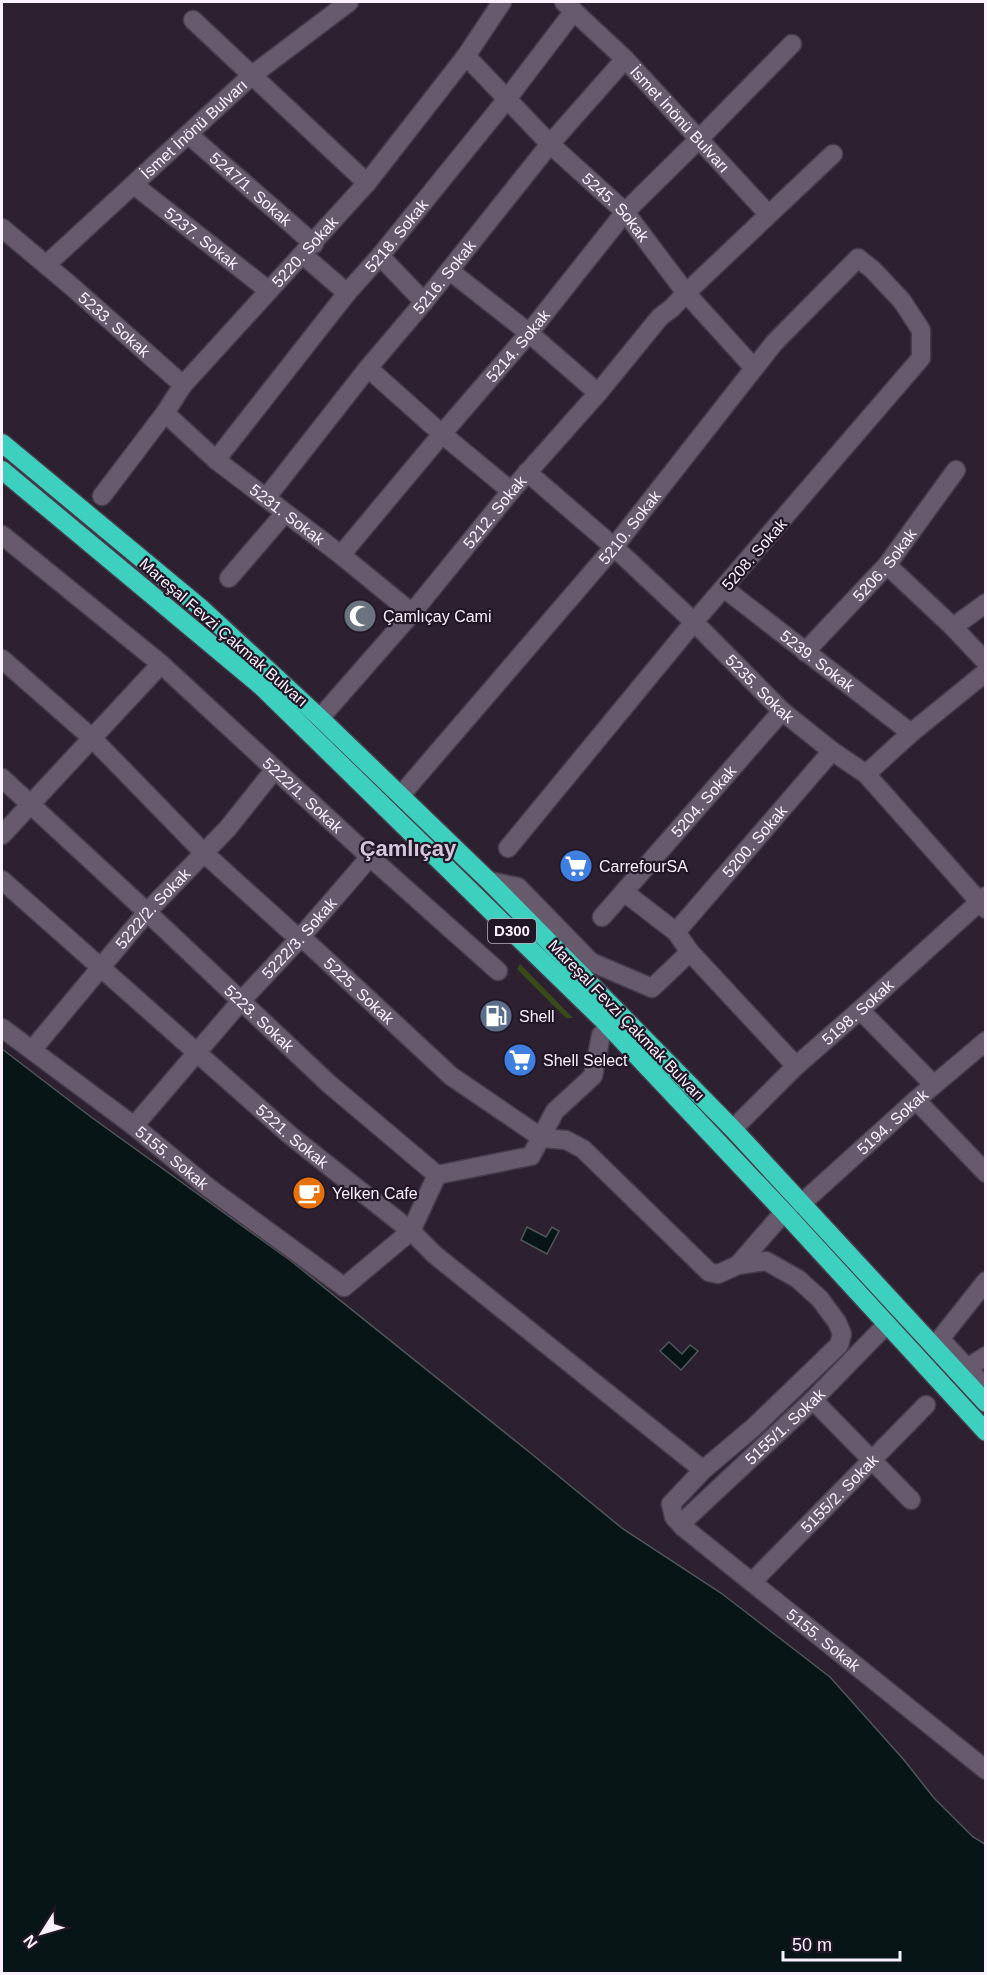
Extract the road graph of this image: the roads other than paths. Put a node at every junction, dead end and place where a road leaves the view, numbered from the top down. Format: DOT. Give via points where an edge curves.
graph roads {
  1 [pos="349,2"];
  2 [pos="502,2"];
  3 [pos="569,6"];
  4 [pos="194,20"];
  5 [pos="792,44"];
  6 [pos="466,56"];
  7 [pos="625,59"];
  8 [pos="251,76"];
  9 [pos="507,99"];
  10 [pos="189,135"];
  11 [pos="698,140"];
  12 [pos="550,144"];
  13 [pos="832,154"];
  14 [pos="367,183"];
  15 [pos="134,185"];
  16 [pos="625,212"];
  17 [pos="768,214"];
  18 [pos="2,228"];
  19 [pos="308,249"];
  20 [pos="380,256"];
  21 [pos="858,258"];
  22 [pos="46,265"];
  23 [pos="450,271"];
  24 [pos="268,290"];
  25 [pos="347,293"];
  26 [pos="686,293"];
  27 [pos="424,302"];
  28 [pos="529,333"];
  29 [pos="368,368"];
  30 [pos="754,368"];
  31 [pos="183,385"];
  32 [pos="598,393"];
  33 [pos="165,413"];
  34 [pos="441,434"];
  35 [pos="2,443"];
  36 [pos="216,460"];
  37 [pos="2,470"];
  38 [pos="956,470"];
  39 [pos="527,472"];
  40 [pos="512,491"];
  41 [pos="102,496"];
  42 [pos="266,498"];
  43 [pos="285,513"];
  44 [pos="2,535"];
  45 [pos="614,547"];
  46 [pos="341,555"];
  47 [pos="887,565"];
  48 [pos="229,578"];
  49 [pos="725,588"];
  50 [pos="986,603"];
  51 [pos="412,613"];
  52 [pos="694,622"];
  53 [pos="953,627"];
  54 [pos="805,652"];
  55 [pos="2,659"];
  56 [pos="986,662"];
  57 [pos="161,664"];
  58 [pos="986,672"];
  59 [pos="782,711"];
  60 [pos="320,718"];
  61 [pos="911,732"];
  62 [pos="92,738"];
  63 [pos="832,751"];
  64 [pos="275,769"];
  65 [pos="866,774"];
  66 [pos="2,778"];
  67 [pos="401,795"];
  68 [pos="29,804"];
  69 [pos="2,835"];
  70 [pos="508,848"];
  71 [pos="204,853"];
  72 [pos="370,857"];
  73 [pos="2,880"];
  74 [pos="489,881"];
  75 [pos="624,892"];
  76 [pos="983,902"];
  77 [pos="147,912"];
  78 [pos="602,917"];
  79 [pos="562,932"];
  80 [pos="676,932"];
  81 [pos="299,939"];
  82 [pos="690,952"];
  83 [pos="563,955"];
  84 [pos="100,968"];
  85 [pos="498,971"];
  86 [pos="241,1001"];
  87 [pos="860,1010"];
  88 [pos="2,1028"];
  89 [pos="601,1035"];
  90 [pos="982,1049"];
  91 [pos="32,1050"];
  92 [pos="196,1053"];
  93 [pos="796,1066"];
  94 [pos="934,1085"];
  95 [pos="916,1100"];
  96 [pos="134,1126"];
  97 [pos="733,1129"];
  98 [pos="542,1138"];
  99 [pos="986,1173"];
  100 [pos="437,1174"];
  101 [pos="801,1204"];
  102 [pos="784,1212"];
  103 [pos="411,1231"];
  104 [pos="738,1265"];
  105 [pos="986,1281"];
  106 [pos="887,1324"];
  107 [pos="986,1356"];
  108 [pos="967,1368"];
  109 [pos="986,1388"];
  110 [pos="813,1400"];
  111 [pos="986,1403"];
  112 [pos="926,1405"];
  113 [pos="986,1432"];
  114 [pos="872,1460"];
  115 [pos="703,1470"];
  116 [pos="911,1500"];
  117 [pos="684,1527"];
  118 [pos="753,1581"];
  119 [pos="986,1770"];
  1 -- 8 [label="street, İsmet İnönü Bulvarı"];
  2 -- 6 [label="street, 5220. Sokak"];
  3 -- 7 [label="street, İsmet İnönü Bulvarı"];
  3 -- 9 [label="street, 5218. Sokak"];
  4 -- 8 [label="street"];
  5 -- 11 [label="street, 5214. Sokak"];
  6 -- 9 [label="street, 5245. Sokak"];
  6 -- 14 [label="street, 5220. Sokak"];
  7 -- 11 [label="street, İsmet İnönü Bulvarı"];
  7 -- 12 [label="street, 5216. Sokak"];
  8 -- 10 [label="street, İsmet İnönü Bulvarı"];
  8 -- 14 [label="street"];
  9 -- 12 [label="street, 5245. Sokak"];
  9 -- 20 [label="street, 5218. Sokak"];
  10 -- 15 [label="street, İsmet İnönü Bulvarı"];
  10 -- 19 [label="street, 5247/1. Sokak"];
  11 -- 16 [label="street, 5214. Sokak"];
  11 -- 17 [label="street, İsmet İnönü Bulvarı"];
  12 -- 16 [label="street, 5245. Sokak"];
  12 -- 23 [label="street, 5216. Sokak"];
  13 -- 17 [label="street, 5212. Sokak"];
  14 -- 19 [label="street, 5220. Sokak"];
  15 -- 22 [label="street, İsmet İnönü Bulvarı"];
  15 -- 24 [label="street, 5237. Sokak"];
  16 -- 26 [label="street, 5245. Sokak"];
  16 -- 28 [label="street, 5214. Sokak"];
  17 -- 26 [label="street, 5212. Sokak"];
  18 -- 22 [label="street, 5233. Sokak"];
  19 -- 24 [label="street, 5220. Sokak"];
  19 -- 25 [label="street, 5247/1. Sokak"];
  20 -- 25 [label="street, 5218. Sokak"];
  20 -- 27 [label="street"];
  21 -- 30 [label="street, 5210. Sokak"];
  21 -- 49 [label="street, 5208. Sokak" via="902,301 921,330 921,358"];
  22 -- 31 [label="street, 5233. Sokak"];
  23 -- 27 [label="street, 5216. Sokak"];
  23 -- 28 [label="street"];
  24 -- 31 [label="street, 5220. Sokak"];
  25 -- 36 [label="street, 5218. Sokak"];
  26 -- 30 [label="street, 5245. Sokak"];
  26 -- 32 [label="street, 5212. Sokak" via="660,317"];
  27 -- 29 [label="street, 5216. Sokak"];
  28 -- 32 [label="street"];
  28 -- 34 [label="street, 5214. Sokak"];
  29 -- 34 [label="street"];
  29 -- 42 [label="street, 5216. Sokak"];
  30 -- 45 [label="street, 5210. Sokak"];
  31 -- 33 [label="street, 5220. Sokak"];
  32 -- 39 [label="street, 5212. Sokak"];
  33 -- 36 [label="street, 5231. Sokak"];
  33 -- 41 [label="street, 5220. Sokak"];
  34 -- 40 [label="street"];
  34 -- 46 [label="street, 5214. Sokak"];
  35 -- 60 [label="highway, Mareşal Fevzi Çakmak Bulvarı / D300" via="202,609"];
  36 -- 42 [label="street, 5231. Sokak"];
  37 -- 102 [label="highway, Mareşal Fevzi Çakmak Bulvarı / D300" via="261,686 604,1021"];
  38 -- 47 [label="street, 5206. Sokak"];
  39 -- 40 [label="street, 5212. Sokak"];
  39 -- 45 [label="street, 5235. Sokak"];
  40 -- 51 [label="street, 5212. Sokak"];
  42 -- 43 [label="street, 5231. Sokak"];
  43 -- 46 [label="street, 5231. Sokak"];
  43 -- 48 [label="street"];
  44 -- 57 [label="street, 5222/1. Sokak"];
  45 -- 52 [label="street, 5235. Sokak"];
  45 -- 67 [label="street, 5210. Sokak"];
  46 -- 51 [label="street, 5231. Sokak"];
  47 -- 53 [label="street"];
  47 -- 54 [label="street, 5206. Sokak"];
  49 -- 52 [label="street, 5208. Sokak"];
  49 -- 54 [label="street, 5239. Sokak"];
  50 -- 53 [label="street"];
  51 -- 60 [label="street, 5212. Sokak"];
  52 -- 59 [label="street, 5235. Sokak"];
  52 -- 70 [label="street, 5208. Sokak"];
  53 -- 56 [label="street"];
  54 -- 61 [label="street, 5239. Sokak"];
  55 -- 62 [label="street, 5225. Sokak"];
  57 -- 62 [label="street"];
  57 -- 64 [label="street, 5222/1. Sokak"];
  58 -- 61 [label="street"];
  59 -- 63 [label="street, 5235. Sokak"];
  59 -- 75 [label="street, 5204. Sokak"];
  60 -- 67 [label="highway, Mareşal Fevzi Çakmak Bulvarı / D300"];
  61 -- 65 [label="street"];
  62 -- 68 [label="street"];
  62 -- 71 [label="street, 5225. Sokak"];
  63 -- 65 [label="street, 5235. Sokak"];
  63 -- 80 [label="street, 5200. Sokak"];
  64 -- 71 [label="street, 5222/2. Sokak"];
  64 -- 72 [label="street, 5222/1. Sokak"];
  65 -- 76 [label="street, 5235. Sokak"];
  66 -- 68 [label="street, 5223. Sokak"];
  67 -- 74 [label="highway, Mareşal Fevzi Çakmak Bulvarı / D300"];
  68 -- 69 [label="street"];
  68 -- 77 [label="street, 5223. Sokak"];
  71 -- 77 [label="street, 5222/2. Sokak"];
  71 -- 81 [label="street, 5225. Sokak"];
  72 -- 81 [label="street, 5222/3. Sokak"];
  72 -- 85 [label="street, 5222/1. Sokak"];
  73 -- 84 [label="street, 5221. Sokak"];
  74 -- 79 [label="street" via="518,887"];
  74 -- 83 [label="highway, Mareşal Fevzi Çakmak Bulvarı / D300"];
  75 -- 78 [label="street, 5204. Sokak"];
  75 -- 80 [label="street"];
  76 -- 87 [label="street, 5198. Sokak"];
  77 -- 84 [label="street, 5222/2. Sokak"];
  77 -- 86 [label="street, 5223. Sokak"];
  79 -- 82 [label="street" via="591,962 652,988"];
  79 -- 83 [label="street"];
  80 -- 82 [label="street"];
  81 -- 86 [label="street, 5222/3. Sokak"];
  81 -- 98 [label="street, 5225. Sokak" via="451,1076"];
  82 -- 93 [label="street"];
  83 -- 97 [label="highway, Mareşal Fevzi Çakmak Bulvarı / D300"];
  84 -- 91 [label="street, 5222/2. Sokak"];
  84 -- 92 [label="street, 5221. Sokak"];
  86 -- 92 [label="street, 5222/3. Sokak"];
  86 -- 100 [label="street, 5223. Sokak" via="328,1083"];
  87 -- 93 [label="street, 5198. Sokak"];
  87 -- 94 [label="street"];
  88 -- 91 [label="street, 5155. Sokak"];
  89 -- 98 [label="street" via="593,1076 555,1111"];
  90 -- 94 [label="street, 5194. Sokak"];
  91 -- 96 [label="street, 5155. Sokak"];
  92 -- 96 [label="street, 5222/3. Sokak"];
  92 -- 103 [label="street, 5221. Sokak" via="291,1136"];
  93 -- 97 [label="street, 5198. Sokak"];
  94 -- 95 [label="street, 5194. Sokak"];
  95 -- 99 [label="street"];
  95 -- 101 [label="street, 5194. Sokak"];
  96 -- 103 [label="street, 5155. Sokak" via="209,1188 344,1287"];
  97 -- 101 [label="highway, Mareşal Fevzi Çakmak Bulvarı / D300"];
  98 -- 100 [label="street" via="531,1156"];
  98 -- 104 [label="street, 5225. Sokak" via="566,1140 584,1149 709,1272 718,1274"];
  100 -- 103 [label="street"];
  101 -- 111 [label="highway, Mareşal Fevzi Çakmak Bulvarı / D300"];
  102 -- 104 [label="street"];
  102 -- 106 [label="highway, Mareşal Fevzi Çakmak Bulvarı / D300"];
  103 -- 115 [label="street, 5221. Sokak" via="435,1255"];
  104 -- 115 [label="street" via="766,1261 798,1279 820,1299 842,1334 839,1345"];
  105 -- 108 [label="street" via="940,1339"];
  106 -- 110 [label="street, 5155/1. Sokak"];
  106 -- 113 [label="highway, Mareşal Fevzi Çakmak Bulvarı / D300"];
  107 -- 108 [label="street"];
  108 -- 109 [label="street"];
  110 -- 114 [label="street"];
  110 -- 117 [label="street, 5155/1. Sokak" via="686,1519"];
  112 -- 114 [label="street, 5155/2. Sokak"];
  114 -- 116 [label="street"];
  114 -- 118 [label="street, 5155/2. Sokak"];
  115 -- 117 [label="street, 5155. Sokak" via="671,1504 674,1517"];
  117 -- 118 [label="street, 5155. Sokak"];
  118 -- 119 [label="street, 5155. Sokak"];
}
